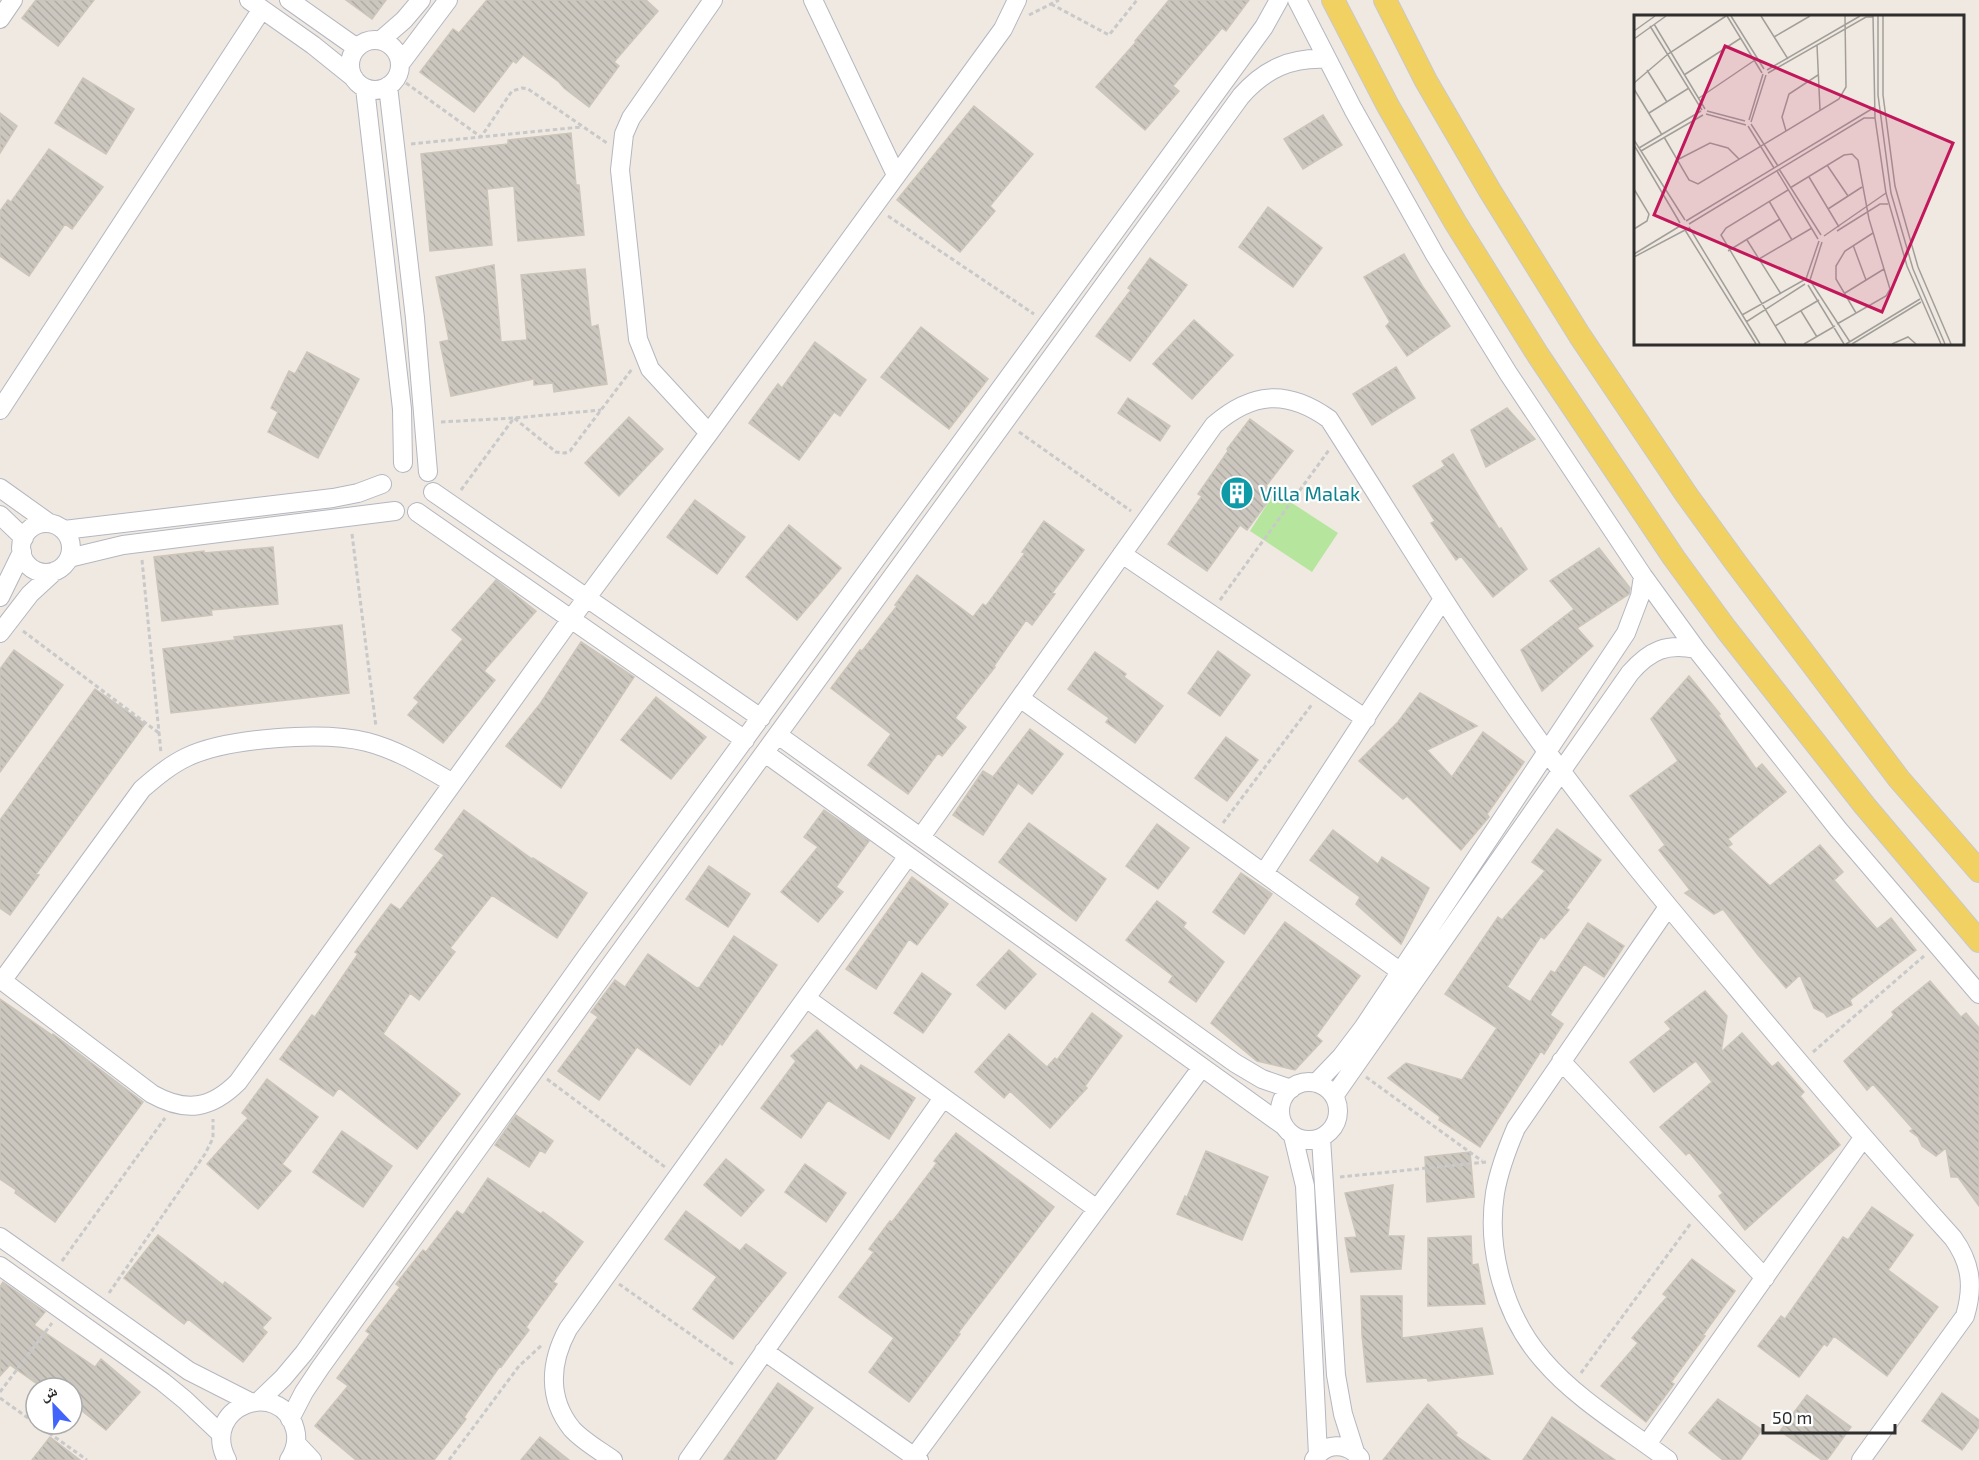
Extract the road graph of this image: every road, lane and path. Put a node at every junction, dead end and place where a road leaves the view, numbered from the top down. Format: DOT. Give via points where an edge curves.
graph roads {
  1 [pos="13,0"];
  2 [pos="289,0"];
  3 [pos="421,0"];
  4 [pos="448,0"];
  5 [pos="713,0"];
  6 [pos="813,0"];
  7 [pos="1017,0"];
  8 [pos="1137,0"];
  9 [pos="1280,0"];
  10 [pos="1297,0"];
  11 [pos="1333,0"];
  12 [pos="1385,0"];
  13 [pos="1051,4"];
  14 [pos="256,5"];
  15 [pos="0,19"];
  16 [pos="381,40"];
  17 [pos="357,48"];
  18 [pos="1327,59"];
  19 [pos="395,75"];
  20 [pos="359,83"];
  21 [pos="582,127"];
  22 [pos="481,137"];
  23 [pos="395,146"];
  24 [pos="621,152"];
  25 [pos="896,175"];
  26 [pos="873,206"];
  27 [pos="415,318"];
  28 [pos="392,319"];
  29 [pos="1048,323"];
  30 [pos="643,355"];
  31 [pos="0,410"];
  32 [pos="601,410"];
  33 [pos="514,418"];
  34 [pos="1005,422"];
  35 [pos="424,423"];
  36 [pos="709,433"];
  37 [pos="1339,435"];
  38 [pos="403,463"];
  39 [pos="428,472"];
  40 [pos="382,484"];
  41 [pos="0,488"];
  42 [pos="433,492"];
  43 [pos="451,504"];
  44 [pos="395,512"];
  45 [pos="417,512"];
  46 [pos="0,515"];
  47 [pos="350,517"];
  48 [pos="1146,521"];
  49 [pos="903,522"];
  50 [pos="56,527"];
  51 [pos="923,536"];
  52 [pos="141,543"];
  53 [pos="23,545"];
  54 [pos="1122,554"];
  55 [pos="69,558"];
  56 [pos="55,571"];
  57 [pos="1643,576"];
  58 [pos="0,597"];
  59 [pos="586,597"];
  60 [pos="1443,599"];
  61 [pos="1210,614"];
  62 [pos="571,619"];
  63 [pos="5,627"];
  64 [pos="1696,649"];
  65 [pos="1323,690"];
  66 [pos="1020,698"];
  67 [pos="761,718"];
  68 [pos="1366,719"];
  69 [pos="159,733"];
  70 [pos="746,737"];
  71 [pos="379,746"];
  72 [pos="771,746"];
  73 [pos="1547,751"];
  74 [pos="163,771"];
  75 [pos="1562,771"];
  76 [pos="453,783"];
  77 [pos="921,837"];
  78 [pos="1213,837"];
  79 [pos="908,856"];
  80 [pos="1979,872"];
  81 [pos="1264,873"];
  82 [pos="1668,906"];
  83 [pos="1979,941"];
  84 [pos="1936,945"];
  85 [pos="586,957"];
  86 [pos="606,970"];
  87 [pos="1401,972"];
  88 [pos="1,980"];
  89 [pos="1979,994"];
  90 [pos="806,998"];
  91 [pos="1562,1061"];
  92 [pos="1800,1063"];
  93 [pos="1202,1067"];
  94 [pos="1354,1068"];
  95 [pos="534,1070"];
  96 [pos="1316,1083"];
  97 [pos="1291,1089"];
  98 [pos="1334,1096"];
  99 [pos="943,1098"];
  100 [pos="213,1101"];
  101 [pos="175,1104"];
  102 [pos="1289,1131"];
  103 [pos="1321,1138"];
  104 [pos="1863,1138"];
  105 [pos="1503,1160"];
  106 [pos="1484,1162"];
  107 [pos="678,1177"];
  108 [pos="1323,1179"];
  109 [pos="1097,1209"];
  110 [pos="1701,1210"];
  111 [pos="0,1237"];
  112 [pos="0,1266"];
  113 [pos="52,1274"];
  114 [pos="607,1276"];
  115 [pos="1765,1278"];
  116 [pos="99,1307"];
  117 [pos="62,1310"];
  118 [pos="568,1329"];
  119 [pos="764,1351"];
  120 [pos="748,1375"];
  121 [pos="1571,1388"];
  122 [pos="0,1392"];
  123 [pos="0,1398"];
  124 [pos="254,1402"];
  125 [pos="290,1419"];
  126 [pos="221,1434"];
  127 [pos="1647,1444"];
  128 [pos="292,1451"];
  129 [pos="1358,1456"];
  130 [pos="1316,1457"];
  131 [pos="917,1458"];
  132 [pos="87,1460"];
  133 [pos="227,1460"];
  134 [pos="312,1460"];
  135 [pos="449,1460"];
  136 [pos="613,1460"];
  137 [pos="688,1460"];
  138 [pos="1668,1460"];
  139 [pos="1860,1460"];
  1 -- 15 [label="street"];
  2 -- 17 [label="street"];
  3 -- 16 [label="street"];
  4 -- 19 [label="street"];
  5 -- 24 [label="street" via="631,118"];
  6 -- 25 [label="street"];
  7 -- 25 [label="street" via="1003,29"];
  8 -- 13 [label="path" via="1108,35"];
  9 -- 29 [label="street"];
  10 -- 18 [label="street"];
  11 -- 83 [label="main road" via="1455,222 1674,558 1865,806"];
  12 -- 80 [label="main road" via="1479,173 1580,336 1686,494 1899,779"];
  14 -- 20 [label="street"];
  14 -- 31 [label="street"];
  16 -- 17 [label="street" via="368,41"];
  16 -- 19 [label="street" via="392,46 399,58"];
  17 -- 20 [label="street" via="350,66"];
  18 -- 34 [label="street" via="1294,60 1252,84"];
  18 -- 57 [label="street" via="1435,255"];
  19 -- 20 [label="street" via="376,90"];
  19 -- 22 [label="path"];
  19 -- 23 [label="street"];
  20 -- 28 [label="street"];
  21 -- 22 [label="path"];
  21 -- 22 [label="path" via="528,88 522,88 512,91"];
  21 -- 24 [label="path"];
  22 -- 23 [label="path"];
  23 -- 27 [label="street"];
  24 -- 30 [label="street" via="635,323"];
  25 -- 26 [label="street"];
  26 -- 29 [label="path"];
  26 -- 36 [label="street"];
  27 -- 28 [label="street"];
  27 -- 35 [label="street"];
  28 -- 38 [label="street" via="402,409"];
  29 -- 49 [label="street"];
  30 -- 32 [label="path"];
  30 -- 36 [label="street" via="661,382"];
  32 -- 33 [label="path"];
  32 -- 33 [label="path" via="566,453 556,452"];
  33 -- 35 [label="path"];
  33 -- 43 [label="path"];
  34 -- 48 [label="path"];
  34 -- 51 [label="street"];
  35 -- 39 [label="street"];
  36 -- 59 [label="street"];
  37 -- 48 [label="street" via="1329,419 1312,406 1292,399 1250,402 1230,411 1214,425"];
  37 -- 60 [label="street"];
  37 -- 61 [label="path"];
  38 -- 39 [label="street" via="417,464"];
  38 -- 40 [label="street" via="389,470"];
  39 -- 42 [label="street"];
  40 -- 44 [label="street" via="384,500"];
  40 -- 50 [label="street" via="333,498"];
  41 -- 50 [label="street"];
  42 -- 43 [label="street"];
  42 -- 45 [label="street" via="425,508"];
  43 -- 59 [label="street"];
  44 -- 45 [label="street"];
  44 -- 47 [label="street"];
  45 -- 62 [label="street"];
  46 -- 53 [label="street"];
  47 -- 52 [label="street"];
  47 -- 71 [label="path"];
  48 -- 54 [label="street"];
  49 -- 51 [label="street"];
  49 -- 67 [label="street"];
  50 -- 53 [label="street" via="34,527"];
  50 -- 55 [label="street" via="71,543"];
  51 -- 72 [label="street"];
  52 -- 55 [label="street"];
  52 -- 69 [label="path"];
  53 -- 56 [label="street" via="24,558 33,569"];
  53 -- 58 [label="street"];
  54 -- 61 [label="street"];
  54 -- 66 [label="street"];
  55 -- 56 [label="street"];
  56 -- 63 [label="street" via="30,594"];
  57 -- 64 [label="street"];
  57 -- 73 [label="street" via="1626,633"];
  59 -- 62 [label="street"];
  59 -- 67 [label="street"];
  60 -- 68 [label="street"];
  60 -- 73 [label="street"];
  61 -- 65 [label="street"];
  62 -- 70 [label="street"];
  62 -- 76 [label="street"];
  63 -- 69 [label="path"];
  64 -- 75 [label="street" via="1667,647 1640,661"];
  64 -- 84 [label="street" via="1838,829"];
  65 -- 68 [label="street"];
  65 -- 78 [label="path"];
  66 -- 77 [label="street"];
  66 -- 78 [label="street"];
  67 -- 70 [label="street"];
  68 -- 81 [label="street"];
  69 -- 74 [label="path"];
  70 -- 72 [label="street"];
  70 -- 85 [label="street"];
  71 -- 74 [label="street" via="341,737 238,742 211,747"];
  71 -- 76 [label="street"];
  72 -- 77 [label="street"];
  72 -- 79 [label="street"];
  72 -- 86 [label="street"];
  73 -- 75 [label="street"];
  73 -- 87 [label="street"];
  74 -- 88 [label="street" via="142,789"];
  75 -- 82 [label="street"];
  75 -- 94 [label="street"];
  76 -- 100 [label="street" via="238,1082"];
  77 -- 97 [label="street" via="1235,1063 1262,1079"];
  78 -- 81 [label="street"];
  79 -- 90 [label="street"];
  79 -- 93 [label="street"];
  81 -- 87 [label="street"];
  82 -- 91 [label="street"];
  82 -- 92 [label="street"];
  84 -- 89 [label="street"];
  84 -- 92 [label="path"];
  85 -- 86 [label="street"];
  85 -- 124 [label="street" via="304,1353 283,1378"];
  86 -- 95 [label="street"];
  87 -- 96 [label="street" via="1352,1043"];
  88 -- 101 [label="street" via="152,1094"];
  90 -- 99 [label="street"];
  90 -- 107 [label="street"];
  91 -- 105 [label="street" via="1516,1128"];
  91 -- 110 [label="street"];
  92 -- 104 [label="street"];
  93 -- 102 [label="street"];
  93 -- 109 [label="street"];
  94 -- 98 [label="street"];
  94 -- 106 [label="path"];
  95 -- 107 [label="path"];
  95 -- 125 [label="street" via="311,1380"];
  96 -- 97 [label="street" via="1307,1082"];
  96 -- 98 [label="street"];
  97 -- 102 [label="street" via="1280,1110"];
  98 -- 103 [label="street" via="1338,1117 1332,1130"];
  99 -- 109 [label="street"];
  99 -- 119 [label="street"];
  100 -- 101 [label="street" via="198,1106"];
  100 -- 116 [label="path" via="210,1146"];
  101 -- 113 [label="path"];
  102 -- 103 [label="street" via="1302,1139"];
  102 -- 130 [label="street" via="1305,1186"];
  103 -- 108 [label="street"];
  104 -- 115 [label="street"];
  104 -- 139 [label="street" via="1953,1238 1969,1267 1971,1283 1965,1316"];
  105 -- 106 [label="path"];
  105 -- 121 [label="street" via="1493,1230 1497,1265 1507,1299 1542,1360"];
  106 -- 108 [label="path"];
  107 -- 114 [label="street"];
  108 -- 129 [label="street" via="1336,1375 1343,1414"];
  109 -- 131 [label="street"];
  110 -- 115 [label="street"];
  110 -- 121 [label="path"];
  111 -- 113 [label="street"];
  112 -- 117 [label="street"];
  113 -- 116 [label="street"];
  114 -- 118 [label="street"];
  114 -- 120 [label="path"];
  115 -- 127 [label="street"];
  116 -- 124 [label="street" via="189,1371"];
  117 -- 122 [label="path"];
  117 -- 126 [label="street" via="169,1386"];
  118 -- 135 [label="path" via="519,1366"];
  118 -- 136 [label="street" via="554,1363 556,1399 574,1430"];
  119 -- 120 [label="street"];
  119 -- 131 [label="street"];
  120 -- 137 [label="street"];
  121 -- 127 [label="street"];
  123 -- 132 [label="path"];
  124 -- 125 [label="street" via="277,1406"];
  124 -- 126 [label="street" via="234,1411"];
  125 -- 128 [label="street" via="294,1426"];
  126 -- 133 [label="street"];
  127 -- 138 [label="street"];
  128 -- 134 [label="street"];
  129 -- 130 [label="street" via="1332,1446"];
}
